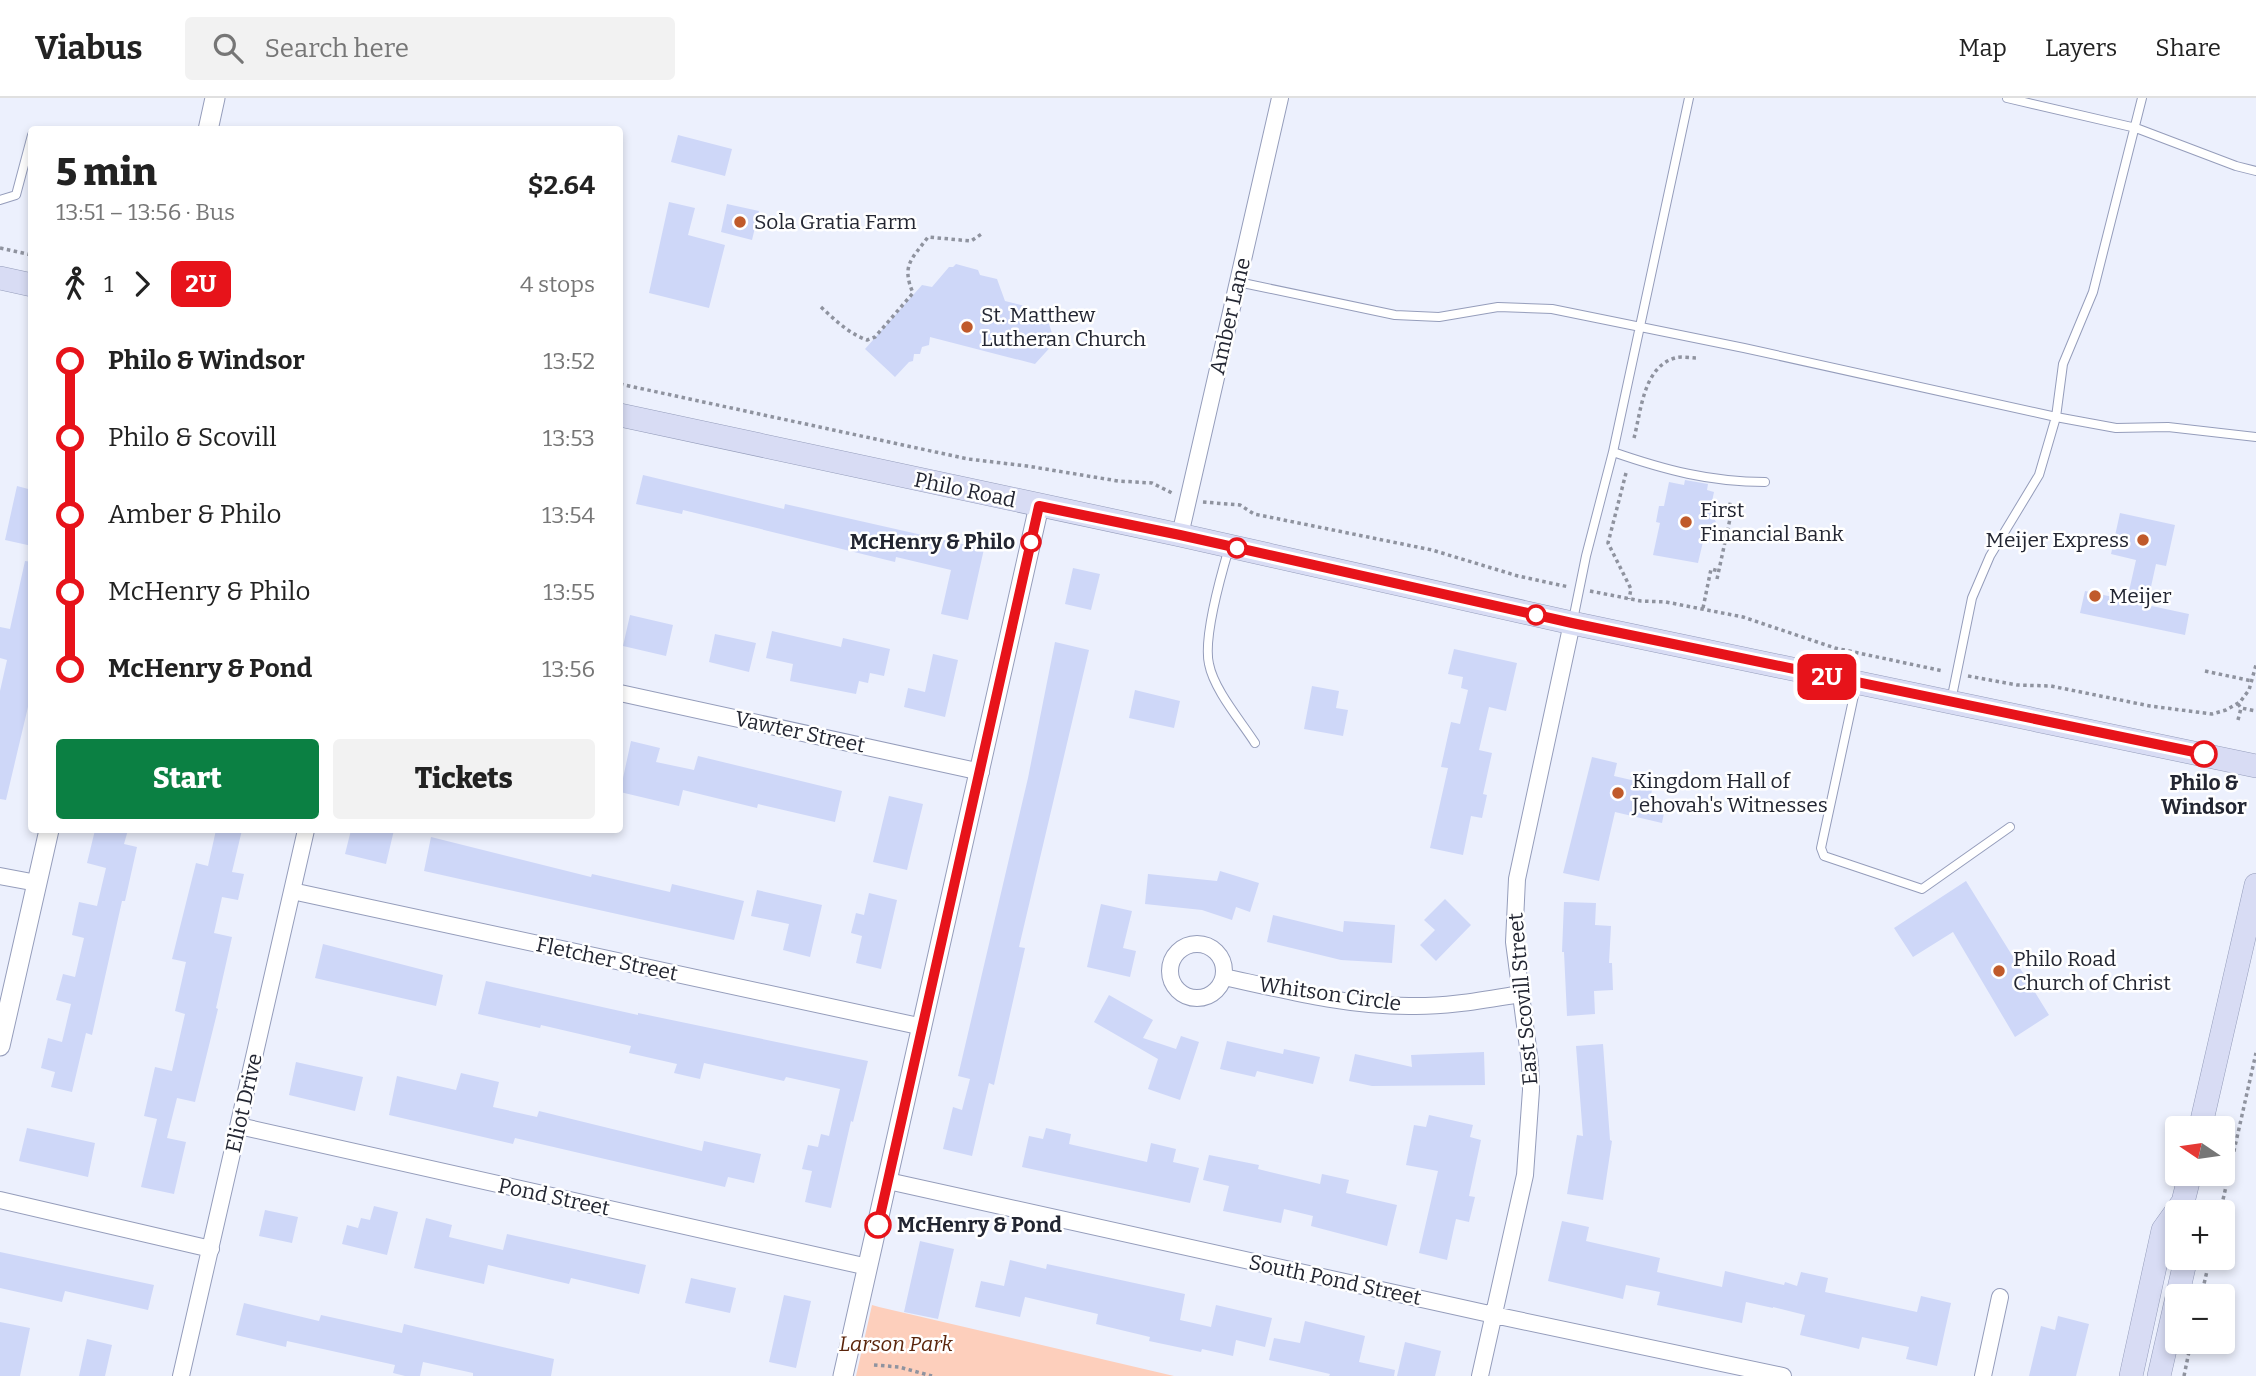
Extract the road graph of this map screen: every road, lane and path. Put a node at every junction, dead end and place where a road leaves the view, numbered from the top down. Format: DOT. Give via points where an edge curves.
graph roads {
  1 [pos="215,98"];
  2 [pos="1280,98"];
  3 [pos="1689,98"];
  4 [pos="2007,98"];
  5 [pos="2143,98"];
  6 [pos="209,126"];
  7 [pos="2136,128"];
  8 [pos="28,150"];
  9 [pos="2256,170"];
  10 [pos="0,200"];
  11 [pos="983,233"];
  12 [pos="0,248"];
  13 [pos="28,253"];
  14 [pos="0,278"];
  15 [pos="1238,282"];
  16 [pos="28,284"];
  17 [pos="821,307"];
  18 [pos="1638,326"];
  19 [pos="1697,358"];
  20 [pos="623,385"];
  21 [pos="623,416"];
  22 [pos="2056,417"];
  23 [pos="2256,437"];
  24 [pos="1634,438"];
  25 [pos="1613,452"];
  26 [pos="1626,473"];
  27 [pos="1765,482"];
  28 [pos="1173,493"];
  29 [pos="1210,504"];
  30 [pos="1727,504"];
  31 [pos="1039,506"];
  32 [pos="1180,535"];
  33 [pos="1230,546"];
  34 [pos="1719,571"];
  35 [pos="1717,579"];
  36 [pos="1551,583"];
  37 [pos="1614,596"];
  38 [pos="1629,599"];
  39 [pos="1703,608"];
  40 [pos="1572,623"];
  41 [pos="2256,665"];
  42 [pos="1928,667"];
  43 [pos="2205,671"];
  44 [pos="1985,680"];
  45 [pos="2252,681"];
  46 [pos="1857,683"];
  47 [pos="623,694"];
  48 [pos="1951,702"];
  49 [pos="2240,706"];
  50 [pos="2256,711"];
  51 [pos="2238,720"];
  52 [pos="1255,743"];
  53 [pos="2256,766"];
  54 [pos="981,772"];
  55 [pos="2010,827"];
  56 [pos="48,833"];
  57 [pos="305,833"];
  58 [pos="0,876"];
  59 [pos="37,883"];
  60 [pos="2256,885"];
  61 [pos="292,891"];
  62 [pos="1224,977"];
  63 [pos="1520,994"];
  64 [pos="923,1027"];
  65 [pos="0,1046"];
  66 [pos="2256,1053"];
  67 [pos="2203,1116"];
  68 [pos="239,1126"];
  69 [pos="888,1181"];
  70 [pos="0,1200"];
  71 [pos="2223,1200"];
  72 [pos="2165,1228"];
  73 [pos="211,1249"];
  74 [pos="868,1267"];
  75 [pos="2183,1270"];
  76 [pos="2000,1297"];
  77 [pos="1494,1315"];
  78 [pos="2189,1354"];
  79 [pos="874,1366"];
  80 [pos="184,1375"];
  81 [pos="843,1376"];
  82 [pos="932,1376"];
  83 [pos="1480,1376"];
  84 [pos="1783,1376"];
  85 [pos="1983,1376"];
  86 [pos="2131,1376"];
  87 [pos="2159,1376"];
  88 [pos="2184,1376"];
  1 -- 6 [label="street"];
  2 -- 15 [label="street, Amber Lane"];
  3 -- 18 [label="lane"];
  4 -- 7 [label="lane"];
  5 -- 7 [label="lane"];
  7 -- 9 [label="lane"];
  7 -- 22 [label="lane" via="2093,292 2063,365"];
  8 -- 10 [label="lane" via="16,195"];
  11 -- 17 [label="path" via="971,241 929,237 907,265 913,293 875,337 857,337"];
  12 -- 13 [label="path"];
  14 -- 16 [label="main road"];
  15 -- 18 [label="lane" via="1395,315 1439,317 1499,307 1552,309"];
  15 -- 32 [label="street, Amber Lane"];
  18 -- 22 [label="lane"];
  18 -- 25 [label="lane"];
  19 -- 24 [label="path" via="1675,358 1659,367 1650,379"];
  20 -- 28 [label="path" via="968,459 1152,483"];
  21 -- 31 [label="main road, Philo Road"];
  22 -- 23 [label="lane" via="2116,428 2168,427"];
  22 -- 48 [label="lane" via="2039,475 1990,556 1972,598"];
  25 -- 27 [label="lane" via="1652,467 1728,482"];
  25 -- 40 [label="lane"];
  26 -- 38 [label="path" via="1608,543 1631,589"];
  29 -- 36 [label="path" via="1240,505 1264,516 1432,550"];
  30 -- 34 [label="path" via="1732,505"];
  31 -- 32 [label="main road, Philo Road"];
  31 -- 54 [label="street"];
  32 -- 33 [label="main road, Philo Road"];
  33 -- 40 [label="main road, Philo Road"];
  33 -- 52 [label="lane" via="1211,631 1209,664"];
  34 -- 35 [label="path"];
  34 -- 39 [label="path" via="1711,569"];
  37 -- 38 [label="path"];
  38 -- 39 [label="path"];
  39 -- 42 [label="path" via="1835,648"];
  40 -- 46 [label="main road, Philo Road"];
  40 -- 63 [label="street, East Scovill Street" via="1517,879 1514,942"];
  41 -- 45 [label="path"];
  43 -- 45 [label="path"];
  44 -- 49 [label="path" via="2051,686 2203,714"];
  45 -- 49 [label="path"];
  46 -- 48 [label="main road, Philo Road"];
  46 -- 55 [label="lane" via="1821,848 1824,856 1922,889"];
  47 -- 54 [label="street, Vawter Street"];
  48 -- 53 [label="main road, Philo Road"];
  49 -- 50 [label="path"];
  49 -- 51 [label="path"];
  54 -- 64 [label="street"];
  56 -- 59 [label="street"];
  57 -- 61 [label="street, Eliot Drive"];
  58 -- 59 [label="street"];
  59 -- 65 [label="street"];
  60 -- 67 [label="main road"];
  61 -- 64 [label="street, Fletcher Street"];
  61 -- 68 [label="street, Eliot Drive"];
  62 -- 63 [label="street, Whitson Circle" via="1310,995 1408,1006"];
  63 -- 77 [label="street, East Scovill Street" via="1530,1063 1528,1150"];
  64 -- 69 [label="street"];
  66 -- 71 [label="path"];
  68 -- 73 [label="street, Eliot Drive"];
  68 -- 74 [label="street, Pond Street"];
  69 -- 74 [label="street"];
  69 -- 77 [label="street, South Pond Street"];
  70 -- 73 [label="street"];
  72 -- 86 [label="main road"];
  73 -- 80 [label="street, Eliot Drive"];
  74 -- 81 [label="street"];
  75 -- 87 [label="main road"];
  76 -- 85 [label="street"];
  77 -- 83 [label="street, East Scovill Street"];
  77 -- 84 [label="street, South Pond Street"];
  78 -- 88 [label="path"];
  79 -- 82 [label="path"];
}
